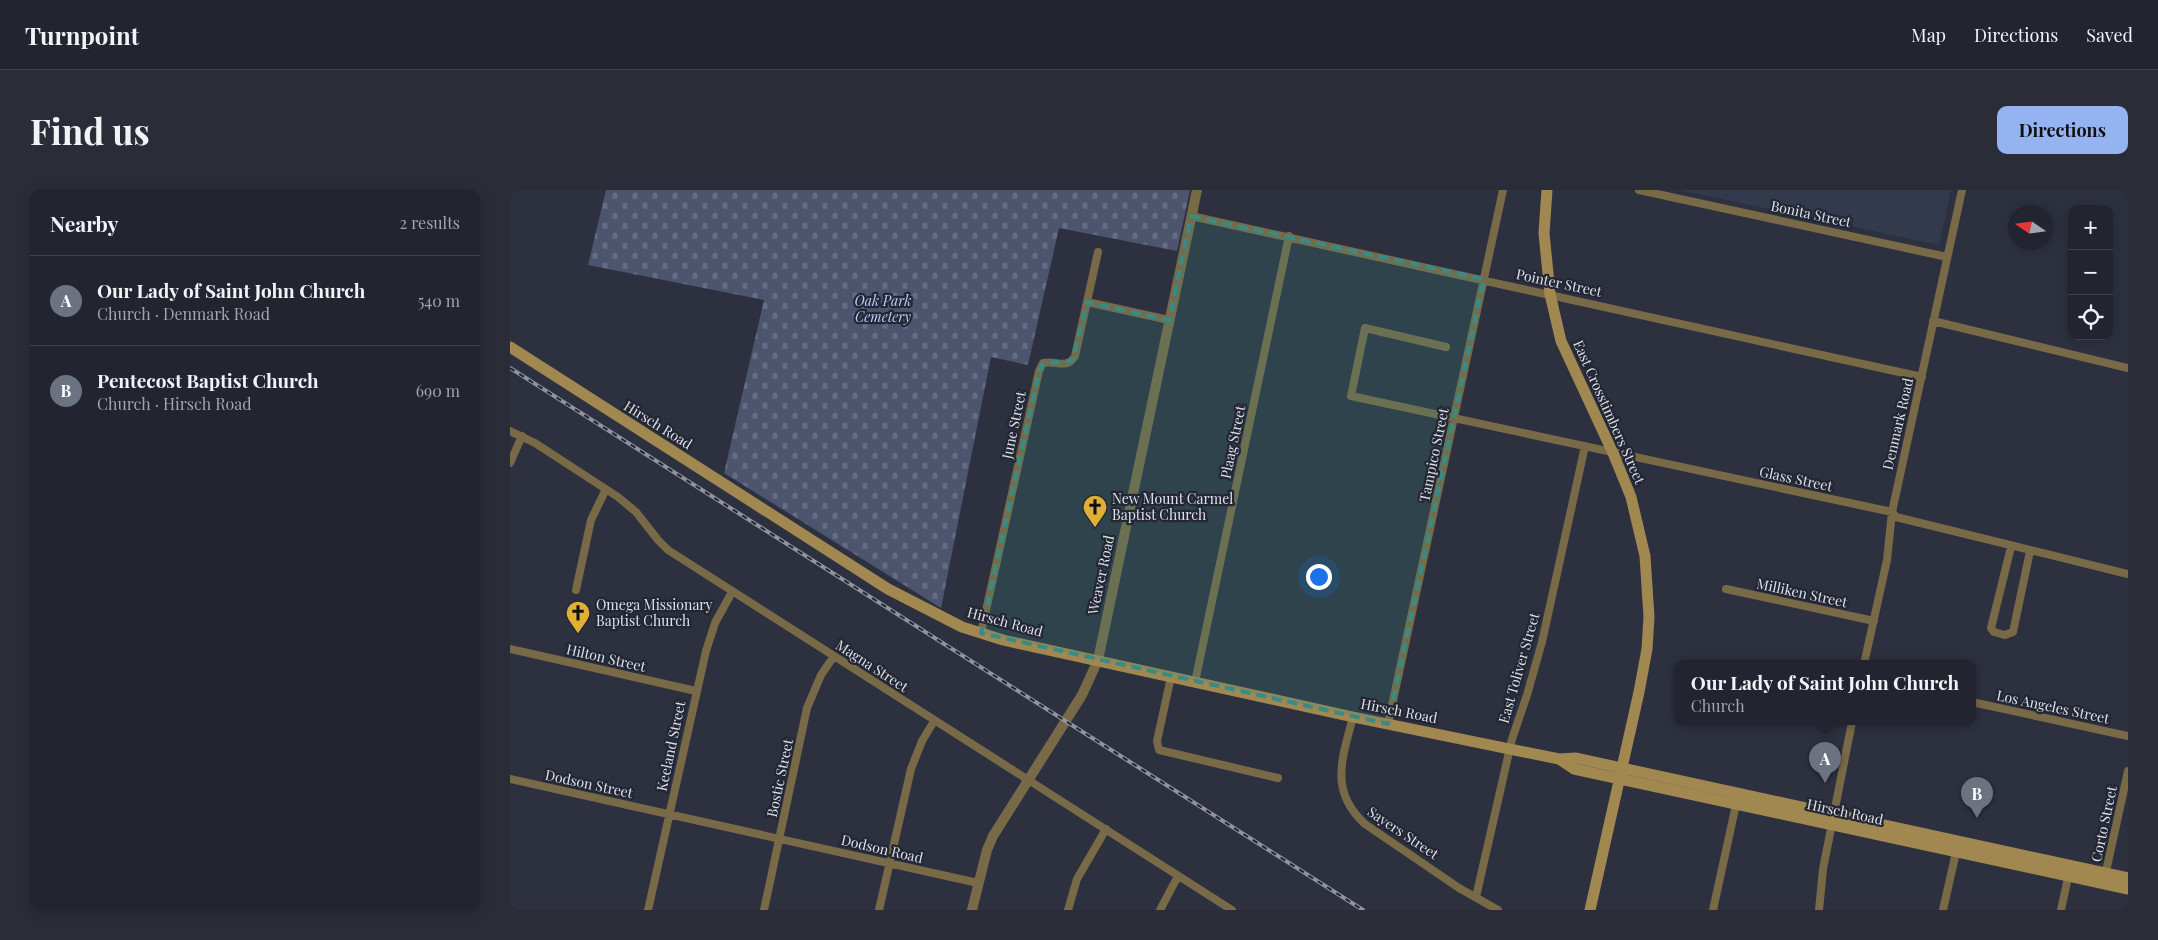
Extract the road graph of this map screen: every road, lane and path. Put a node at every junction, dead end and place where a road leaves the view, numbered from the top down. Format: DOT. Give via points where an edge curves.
graph roads {
  1 [pos="1197,190"];
  2 [pos="1502,190"];
  3 [pos="1547,190"];
  4 [pos="1639,190"];
  5 [pos="1962,190"];
  6 [pos="1191,216"];
  7 [pos="1289,236"];
  8 [pos="1098,252"];
  9 [pos="1947,257"];
  10 [pos="1484,280"];
  11 [pos="1550,294"];
  12 [pos="1088,302"];
  13 [pos="1169,320"];
  14 [pos="1933,321"];
  15 [pos="510,347"];
  16 [pos="1446,347"];
  17 [pos="2128,368"];
  18 [pos="1922,376"];
  19 [pos="1455,418"];
  20 [pos="510,431"];
  21 [pos="522,436"];
  22 [pos="1585,446"];
  23 [pos="1613,453"];
  24 [pos="510,463"];
  25 [pos="606,489"];
  26 [pos="1892,512"];
  27 [pos="2011,546"];
  28 [pos="2030,551"];
  29 [pos="2128,574"];
  30 [pos="1726,589"];
  31 [pos="576,590"];
  32 [pos="732,592"];
  33 [pos="1874,621"];
  34 [pos="981,632"];
  35 [pos="510,649"];
  36 [pos="834,656"];
  37 [pos="1098,660"];
  38 [pos="1865,660"];
  39 [pos="1171,677"];
  40 [pos="1195,682"];
  41 [pos="696,691"];
  42 [pos="1976,703"];
  43 [pos="1353,717"];
  44 [pos="934,720"];
  45 [pos="1388,724"];
  46 [pos="1851,725"];
  47 [pos="2128,736"];
  48 [pos="1510,748"];
  49 [pos="2128,770"];
  50 [pos="1621,773"];
  51 [pos="1278,778"];
  52 [pos="510,779"];
  53 [pos="1029,780"];
  54 [pos="1738,798"];
  55 [pos="669,814"];
  56 [pos="1833,819"];
  57 [pos="1106,829"];
  58 [pos="779,839"];
  59 [pos="1958,846"];
  60 [pos="890,863"];
  61 [pos="2070,870"];
  62 [pos="1178,876"];
  63 [pos="2105,878"];
  64 [pos="2128,878"];
  65 [pos="978,883"];
  66 [pos="2128,889"];
  67 [pos="1476,897"];
  68 [pos="648,910"];
  69 [pos="764,910"];
  70 [pos="879,910"];
  71 [pos="972,910"];
  72 [pos="1068,910"];
  73 [pos="1160,910"];
  74 [pos="1232,910"];
  75 [pos="1498,910"];
  76 [pos="1590,910"];
  77 [pos="1713,910"];
  78 [pos="1819,910"];
  79 [pos="1943,910"];
  80 [pos="2061,910"];
  1 -- 6 [label="street, Weaver Road"];
  2 -- 10 [label="street, Tampico Street"];
  3 -- 11 [label="main road, East Crosstimbers Street" via="1544,233"];
  4 -- 9 [label="street, Bonita Street"];
  5 -- 9 [label="street, Denmark Road"];
  6 -- 7 [label="street, Pointer Street"];
  6 -- 13 [label="street, Weaver Road"];
  7 -- 10 [label="street, Pointer Street"];
  7 -- 40 [label="street, Plaag Street"];
  8 -- 12 [label="street, June Street"];
  9 -- 14 [label="street, Denmark Road"];
  10 -- 11 [label="street, Pointer Street"];
  10 -- 19 [label="street, Tampico Street"];
  11 -- 18 [label="street, Pointer Street"];
  11 -- 23 [label="main road, East Crosstimbers Street" via="1561,341"];
  12 -- 13 [label="street"];
  12 -- 34 [label="street, June Street" via="1072,361 1064,365 1043,363 1039,371"];
  13 -- 37 [label="street, Weaver Road"];
  14 -- 17 [label="street"];
  14 -- 18 [label="street, Denmark Road"];
  15 -- 34 [label="main road, Hirsch Road" via="888,589 962,627"];
  16 -- 19 [label="street, Glass Street" via="1365,328 1351,396"];
  18 -- 26 [label="street, Denmark Road"];
  19 -- 22 [label="street, Glass Street"];
  19 -- 45 [label="street, Tampico Street"];
  20 -- 21 [label="street, Magna Street"];
  21 -- 24 [label="street"];
  21 -- 25 [label="street, Magna Street"];
  22 -- 23 [label="street, Glass Street"];
  22 -- 48 [label="street, East Toliver Street" via="1542,642"];
  23 -- 26 [label="street, Glass Street"];
  23 -- 50 [label="main road, East Crosstimbers Street" via="1631,496 1644,556 1649,617 1647,649"];
  25 -- 31 [label="street" via="590,520"];
  25 -- 32 [label="street, Magna Street" via="636,512 668,550"];
  26 -- 27 [label="street, Glass Street" via="1896,517"];
  26 -- 33 [label="street, Denmark Road" via="1887,560"];
  27 -- 28 [label="street, Glass Street"];
  27 -- 28 [label="street" via="1991,628 2005,636 2013,632"];
  28 -- 29 [label="street, Glass Street"];
  30 -- 33 [label="street, Milliken Street"];
  32 -- 36 [label="street, Magna Street"];
  32 -- 41 [label="street, Keeland Street" via="711,635"];
  33 -- 38 [label="street, Denmark Road"];
  34 -- 37 [label="main road, Hirsch Road"];
  35 -- 41 [label="street, Hilton Street"];
  36 -- 44 [label="street, Magna Street"];
  36 -- 58 [label="street, Bostic Street" via="821,675 807,708"];
  37 -- 39 [label="main road, Hirsch Road"];
  37 -- 53 [label="street, Weaver Road" via="1082,695"];
  39 -- 40 [label="main road, Hirsch Road"];
  39 -- 51 [label="street" via="1157,742 1159,750"];
  40 -- 43 [label="main road, Hirsch Road"];
  41 -- 55 [label="street, Keeland Street"];
  42 -- 47 [label="street, Los Angeles Street"];
  43 -- 45 [label="main road, Hirsch Road"];
  43 -- 67 [label="street, Sayers Street" via="1340,771 1348,806 1365,824"];
  44 -- 53 [label="street, Magna Street"];
  44 -- 60 [label="street" via="913,762"];
  45 -- 48 [label="main road, Hirsch Road"];
  46 -- 56 [label="street"];
  48 -- 50 [label="main road, Hirsch Road" via="1559,759 1574,769"];
  48 -- 67 [label="street, East Toliver Street"];
  49 -- 63 [label="street, Corto Street"];
  50 -- 54 [label="main road, Hirsch Road"];
  50 -- 76 [label="main road, East Crosstimbers Street"];
  52 -- 55 [label="street, Dodson Street"];
  53 -- 57 [label="street, Magna Street"];
  53 -- 65 [label="street, Weaver Road" via="990,843"];
  54 -- 56 [label="main road, Hirsch Road"];
  54 -- 77 [label="street"];
  55 -- 58 [label="street, Dodson Street"];
  55 -- 68 [label="street, Keeland Street"];
  56 -- 59 [label="main road, Hirsch Road"];
  56 -- 78 [label="street"];
  57 -- 62 [label="street, Magna Street"];
  57 -- 72 [label="street" via="1077,878"];
  58 -- 60 [label="street, Dodson Road"];
  58 -- 69 [label="street, Bostic Street"];
  59 -- 61 [label="main road, Hirsch Road"];
  59 -- 79 [label="street"];
  60 -- 65 [label="street, Dodson Road"];
  60 -- 70 [label="street"];
  61 -- 63 [label="main road, Hirsch Road"];
  61 -- 80 [label="street"];
  62 -- 73 [label="street"];
  62 -- 74 [label="street, Magna Street"];
  63 -- 64 [label="main road, Hirsch Road"];
  63 -- 66 [label="main road, Hirsch Road"];
  65 -- 71 [label="street, Weaver Road"];
  67 -- 75 [label="street, Sayers Street"];
}
